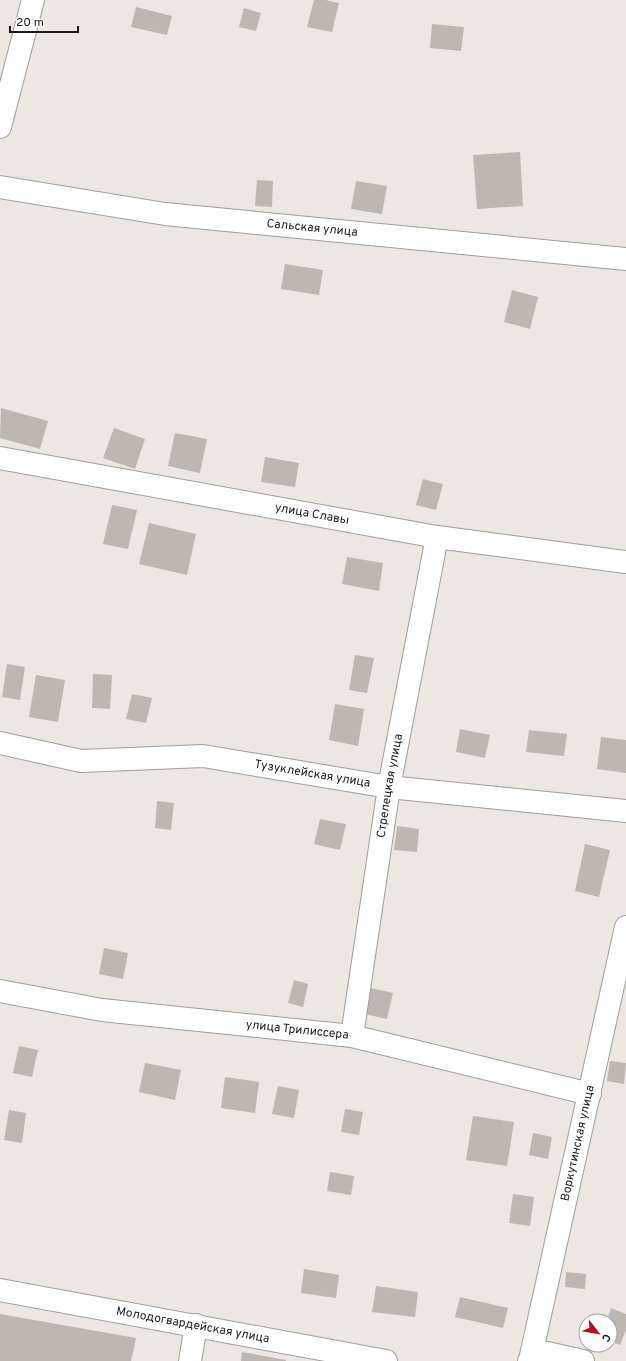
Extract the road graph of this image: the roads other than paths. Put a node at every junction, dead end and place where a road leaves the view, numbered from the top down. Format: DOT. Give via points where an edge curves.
graph roads {
  1 [pos="33,0"];
  2 [pos="0,127"];
  3 [pos="0,187"];
  4 [pos="626,259"];
  5 [pos="0,458"];
  6 [pos="437,537"];
  7 [pos="626,562"];
  8 [pos="0,743"];
  9 [pos="390,787"];
  10 [pos="626,811"];
  11 [pos="626,927"];
  12 [pos="0,991"];
  13 [pos="352,1036"];
  14 [pos="590,1094"];
  15 [pos="0,1290"];
  16 [pos="196,1325"];
  17 [pos="190,1361"];
  18 [pos="386,1361"];
  19 [pos="530,1361"];
  20 [pos="583,1361"];
  1 -- 2 [label="street"];
  3 -- 4 [label="street, Сальская улица" via="165,214"];
  5 -- 6 [label="street, улица Славы"];
  6 -- 7 [label="street, улица Славы"];
  6 -- 9 [label="street, Стрелецкая улица"];
  8 -- 9 [label="street, Тузуклейская улица" via="82,761 203,756"];
  9 -- 10 [label="street, Тузуклейская улица"];
  9 -- 13 [label="street, Стрелецкая улица"];
  11 -- 14 [label="street, Воркутинская улица"];
  12 -- 13 [label="street, улица Трилиссера" via="102,1010"];
  13 -- 14 [label="street, улица Трилиссера"];
  14 -- 19 [label="street, Воркутинская улица"];
  15 -- 16 [label="street, Молодогвардейская улица"];
  16 -- 17 [label="street"];
  16 -- 18 [label="street, Молодогвардейская улица"];
  19 -- 20 [label="street" via="547,1352"];
}
